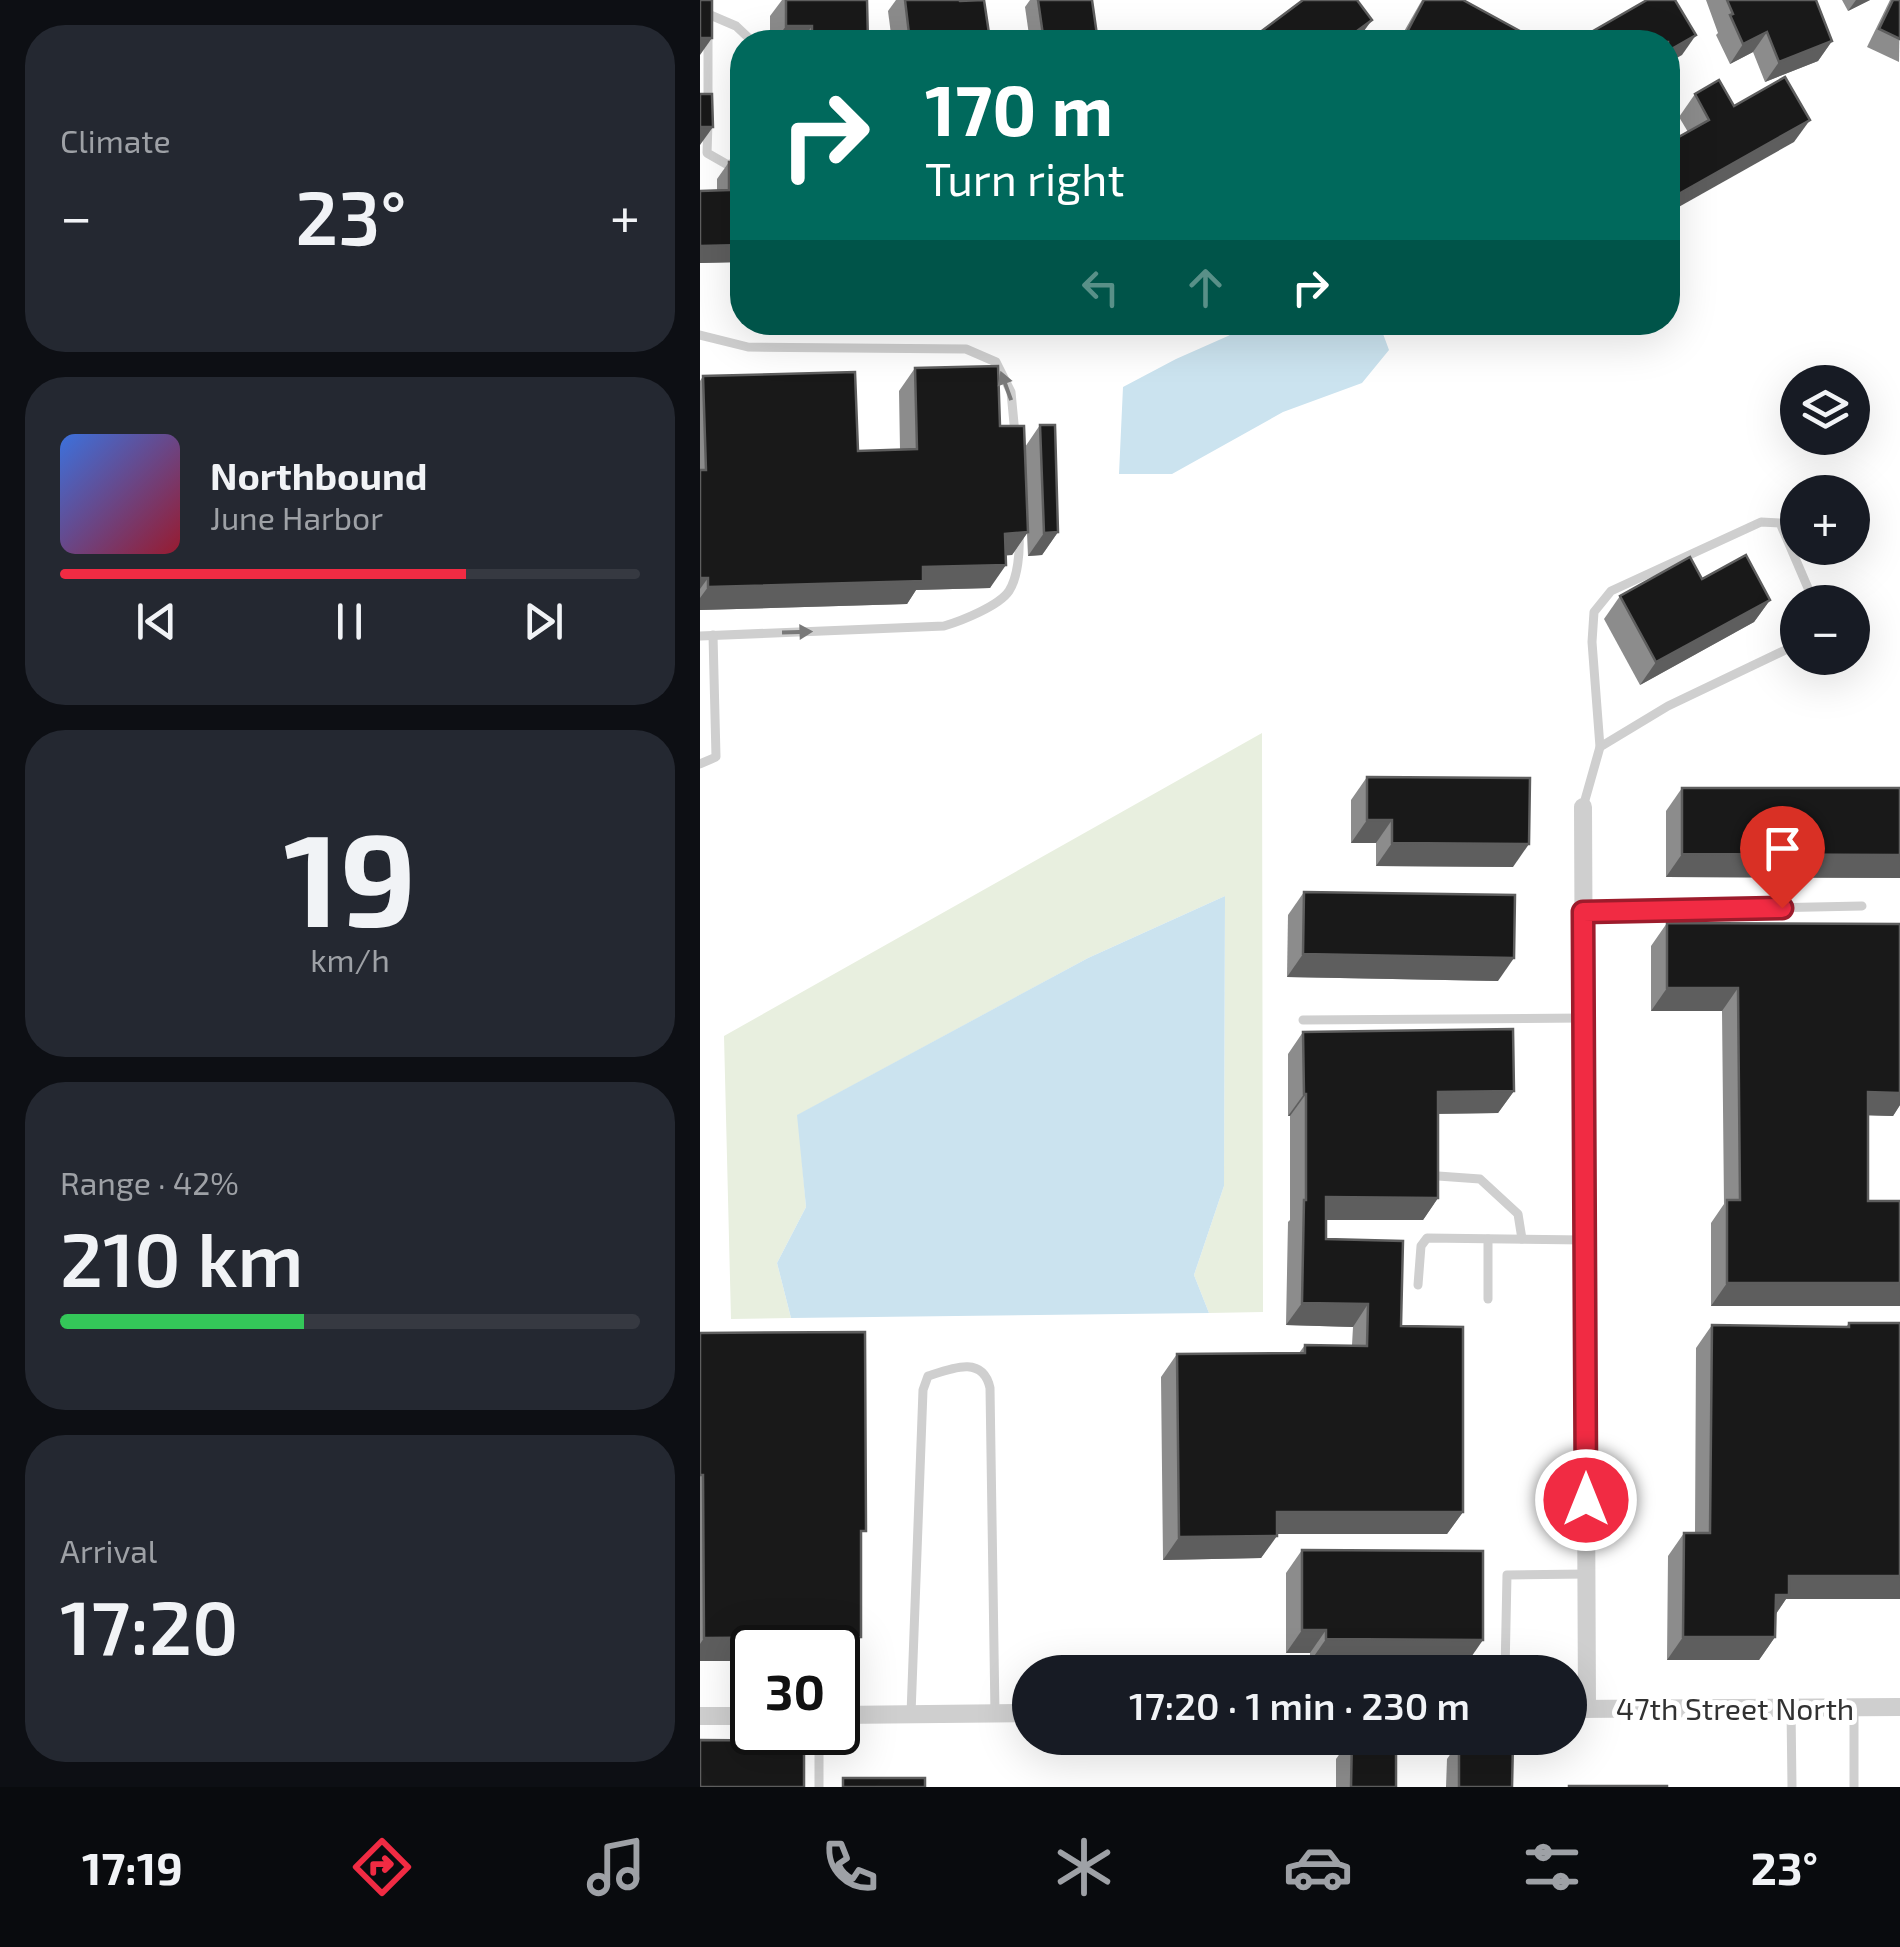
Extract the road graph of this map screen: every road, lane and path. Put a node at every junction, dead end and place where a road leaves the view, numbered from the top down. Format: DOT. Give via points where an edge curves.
graph roads {
  1 [pos="708,0"];
  2 [pos="708,14"];
  3 [pos="740,30"];
  4 [pos="730,164"];
  5 [pos="700,335"];
  6 [pos="1016,448"];
  7 [pos="1019,520"];
  8 [pos="1807,585"];
  9 [pos="714,635"];
  10 [pos="700,636"];
  11 [pos="1780,653"];
  12 [pos="1600,747"];
  13 [pos="700,764"];
  14 [pos="1582,807"];
  15 [pos="1862,906"];
  16 [pos="1583,912"];
  17 [pos="1584,1018"];
  18 [pos="1304,1020"];
  19 [pos="1438,1176"];
  20 [pos="1488,1239"];
  21 [pos="1522,1240"];
  22 [pos="1585,1240"];
  23 [pos="1418,1285"];
  24 [pos="1488,1299"];
  25 [pos="1586,1574"];
  26 [pos="1505,1655"];
  27 [pos="1581,1655"];
  28 [pos="1900,1707"];
  29 [pos="1791,1708"];
  30 [pos="1854,1708"];
  31 [pos="1587,1709"];
  32 [pos="911,1714"];
  33 [pos="995,1714"];
  34 [pos="1012,1714"];
  35 [pos="860,1715"];
  36 [pos="700,1716"];
  37 [pos="730,1716"];
  38 [pos="819,1755"];
  39 [pos="819,1787"];
  40 [pos="1792,1787"];
  41 [pos="1854,1787"];
  1 -- 2 [label="lane"];
  2 -- 3 [label="lane"];
  2 -- 4 [label="lane" via="708,153"];
  6 -- 5 [label="lane, one-way" via="1011,392 996,362 966,349 748,346"];
  9 -- 7 [label="lane, one-way" via="944,626 969,619 1008,592 1020,556"];
  8 -- 12 [label="lane" via="1780,523 1761,522 1611,591 1594,612"];
  9 -- 10 [label="lane"];
  9 -- 13 [label="lane" via="716,757"];
  11 -- 12 [label="lane"];
  12 -- 14 [label="lane"];
  14 -- 16 [label="street"];
  15 -- 16 [label="lane"];
  16 -- 17 [label="street"];
  17 -- 18 [label="lane"];
  17 -- 22 [label="street"];
  19 -- 21 [label="lane" via="1480,1178 1518,1214"];
  20 -- 21 [label="lane"];
  20 -- 23 [label="lane" via="1427,1238 1420,1246"];
  20 -- 24 [label="lane"];
  21 -- 22 [label="lane"];
  22 -- 25 [label="street"];
  25 -- 26 [label="lane" via="1507,1575"];
  25 -- 27 [label="street"];
  28 -- 30 [label="street, 47th Street North"];
  29 -- 30 [label="street, 47th Street North"];
  29 -- 31 [label="street, 47th Street North"];
  29 -- 40 [label="lane"];
  30 -- 41 [label="lane"];
  32 -- 33 [label="street"];
  32 -- 33 [label="lane" via="923,1390 928,1376 963,1367 978,1367 990,1388"];
  32 -- 35 [label="street"];
  33 -- 34 [label="street"];
  36 -- 37 [label="street"];
  38 -- 39 [label="lane"];
}
